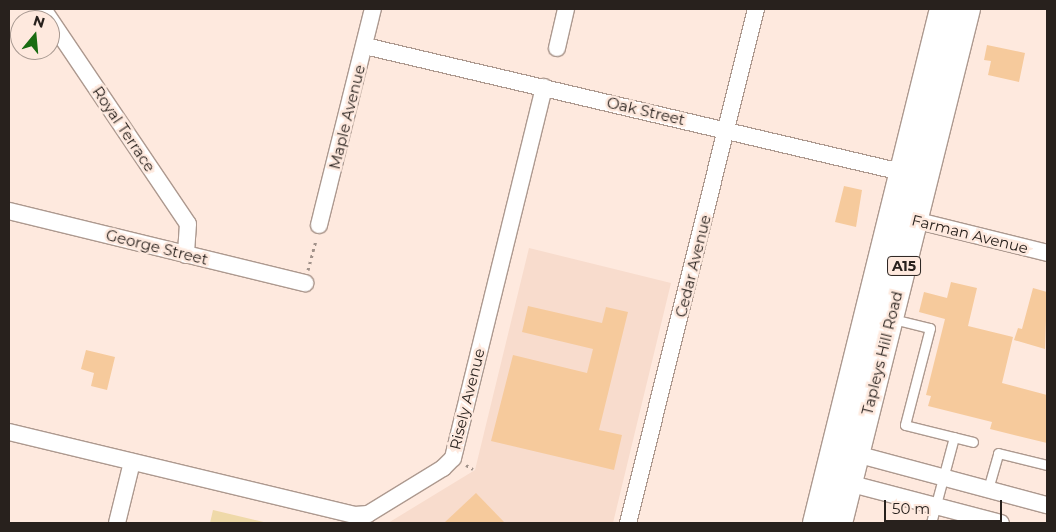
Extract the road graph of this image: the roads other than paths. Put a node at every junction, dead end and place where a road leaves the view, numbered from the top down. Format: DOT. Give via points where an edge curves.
graph roads {
  1 [pos="43,9"];
  2 [pos="374,9"];
  3 [pos="566,9"];
  4 [pos="756,9"];
  5 [pos="943,9"];
  6 [pos="967,9"];
  7 [pos="365,46"];
  8 [pos="557,48"];
  9 [pos="544,87"];
  10 [pos="727,130"];
  11 [pos="914,175"];
  12 [pos="10,214"];
  13 [pos="904,217"];
  14 [pos="320,225"];
  15 [pos="1047,253"];
  16 [pos="186,255"];
  17 [pos="305,283"];
  18 [pos="890,318"];
  19 [pos="9,432"];
  20 [pos="954,437"];
  21 [pos="973,442"];
  22 [pos="856,454"];
  23 [pos="132,462"];
  24 [pos="832,463"];
  25 [pos="1047,465"];
  26 [pos="944,477"];
  27 [pos="848,483"];
  28 [pos="988,489"];
  29 [pos="1047,505"];
  30 [pos="936,506"];
  31 [pos="117,523"];
  32 [pos="628,523"];
  33 [pos="816,523"];
  34 [pos="839,523"];
  35 [pos="932,523"];
  36 [pos="1001,523"];
  1 -- 16 [label="street, Royal Terrace" via="184,218 189,236"];
  2 -- 7 [label="street, Maple Avenue"];
  3 -- 8 [label="street"];
  4 -- 10 [label="street, Cedar Avenue"];
  5 -- 11 [label="main road, Tapleys Hill Road / A15"];
  6 -- 11 [label="main road, Tapleys Hill Road / A15"];
  7 -- 9 [label="street, Oak Street"];
  7 -- 14 [label="street, Maple Avenue"];
  9 -- 10 [label="street, Oak Street"];
  9 -- 23 [label="street, Risely Avenue" via="449,464 368,514 355,515"];
  10 -- 11 [label="street, Oak Street"];
  10 -- 32 [label="street, Cedar Avenue"];
  11 -- 13 [label="main road, Tapleys Hill Road / A15"];
  12 -- 16 [label="street, George Street"];
  13 -- 15 [label="street, Farman Avenue"];
  13 -- 18 [label="main road, Tapleys Hill Road / A15"];
  13 -- 24 [label="main road, Tapleys Hill Road / A15"];
  16 -- 17 [label="street, George Street"];
  18 -- 20 [label="lane" via="930,328 905,425"];
  18 -- 22 [label="main road, Tapleys Hill Road / A15"];
  19 -- 23 [label="street, Risely Avenue"];
  20 -- 21 [label="lane"];
  20 -- 26 [label="lane"];
  22 -- 24 [label="street"];
  22 -- 26 [label="street"];
  22 -- 27 [label="main road, Tapleys Hill Road / A15"];
  23 -- 31 [label="street"];
  24 -- 27 [label="street"];
  24 -- 33 [label="main road, Tapleys Hill Road / A15"];
  25 -- 28 [label="lane" via="998,453"];
  26 -- 28 [label="street"];
  26 -- 30 [label="lane"];
  27 -- 30 [label="street"];
  27 -- 34 [label="main road, Tapleys Hill Road / A15"];
  28 -- 29 [label="street"];
  30 -- 35 [label="lane"];
  30 -- 36 [label="street"];
}
